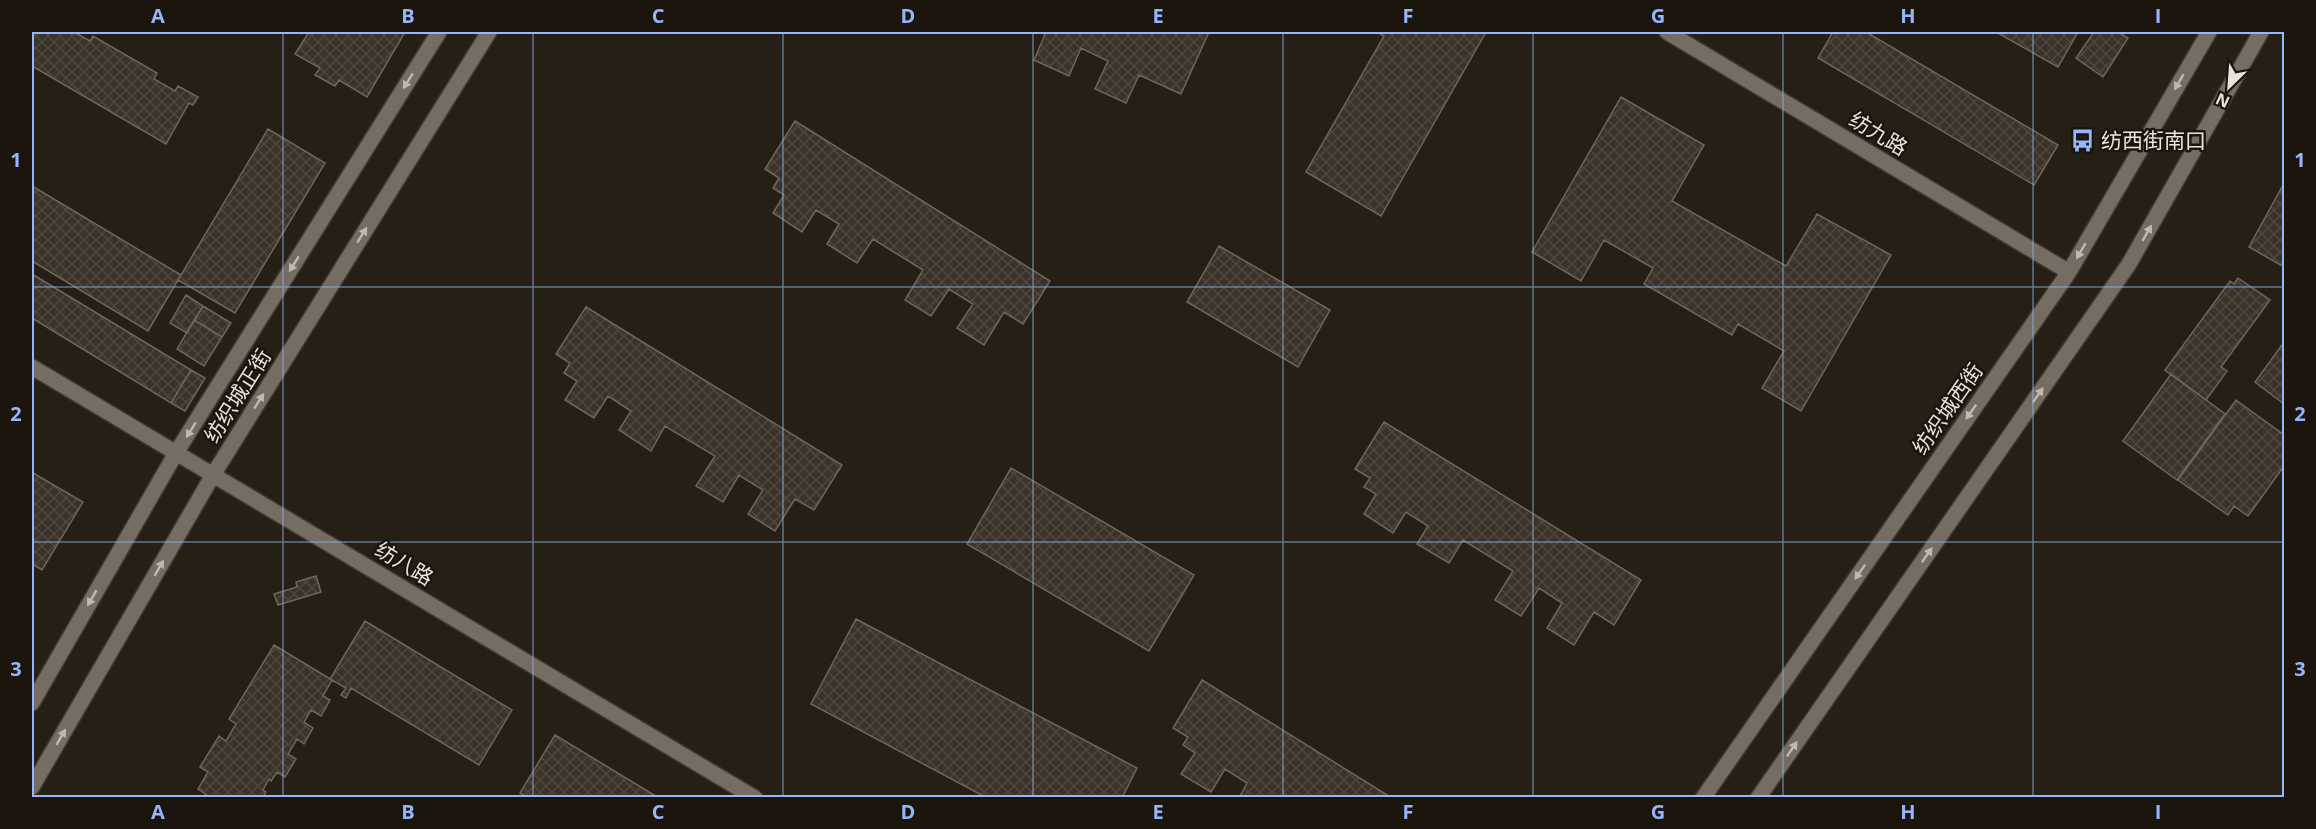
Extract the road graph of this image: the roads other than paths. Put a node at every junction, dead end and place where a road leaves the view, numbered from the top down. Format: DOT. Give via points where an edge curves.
graph roads {
  1 [pos="440,32"];
  2 [pos="489,32"];
  3 [pos="1667,32"];
  4 [pos="2209,32"];
  5 [pos="2261,32"];
  6 [pos="2069,272"];
  7 [pos="32,367"];
  8 [pos="176,453"];
  9 [pos="213,476"];
  10 [pos="32,703"];
  11 [pos="32,787"];
  12 [pos="755,798"];
  13 [pos="1703,798"];
  14 [pos="1758,798"];
  1 -- 8 [label="street, 纺织城正街, one-way"];
  9 -- 2 [label="street, 纺织城正街, one-way"];
  3 -- 6 [label="street, 纺九路"];
  4 -- 6 [label="street, 纺织城西街, one-way"];
  14 -- 5 [label="street, one-way" via="2129,264"];
  6 -- 13 [label="street, 纺织城西街, one-way"];
  7 -- 8 [label="street, 纺八路"];
  8 -- 9 [label="street, 纺八路"];
  8 -- 10 [label="street, 纺织城正街, one-way"];
  11 -- 9 [label="street, 纺织城正街, one-way"];
  9 -- 12 [label="street, 纺八路"];
}
